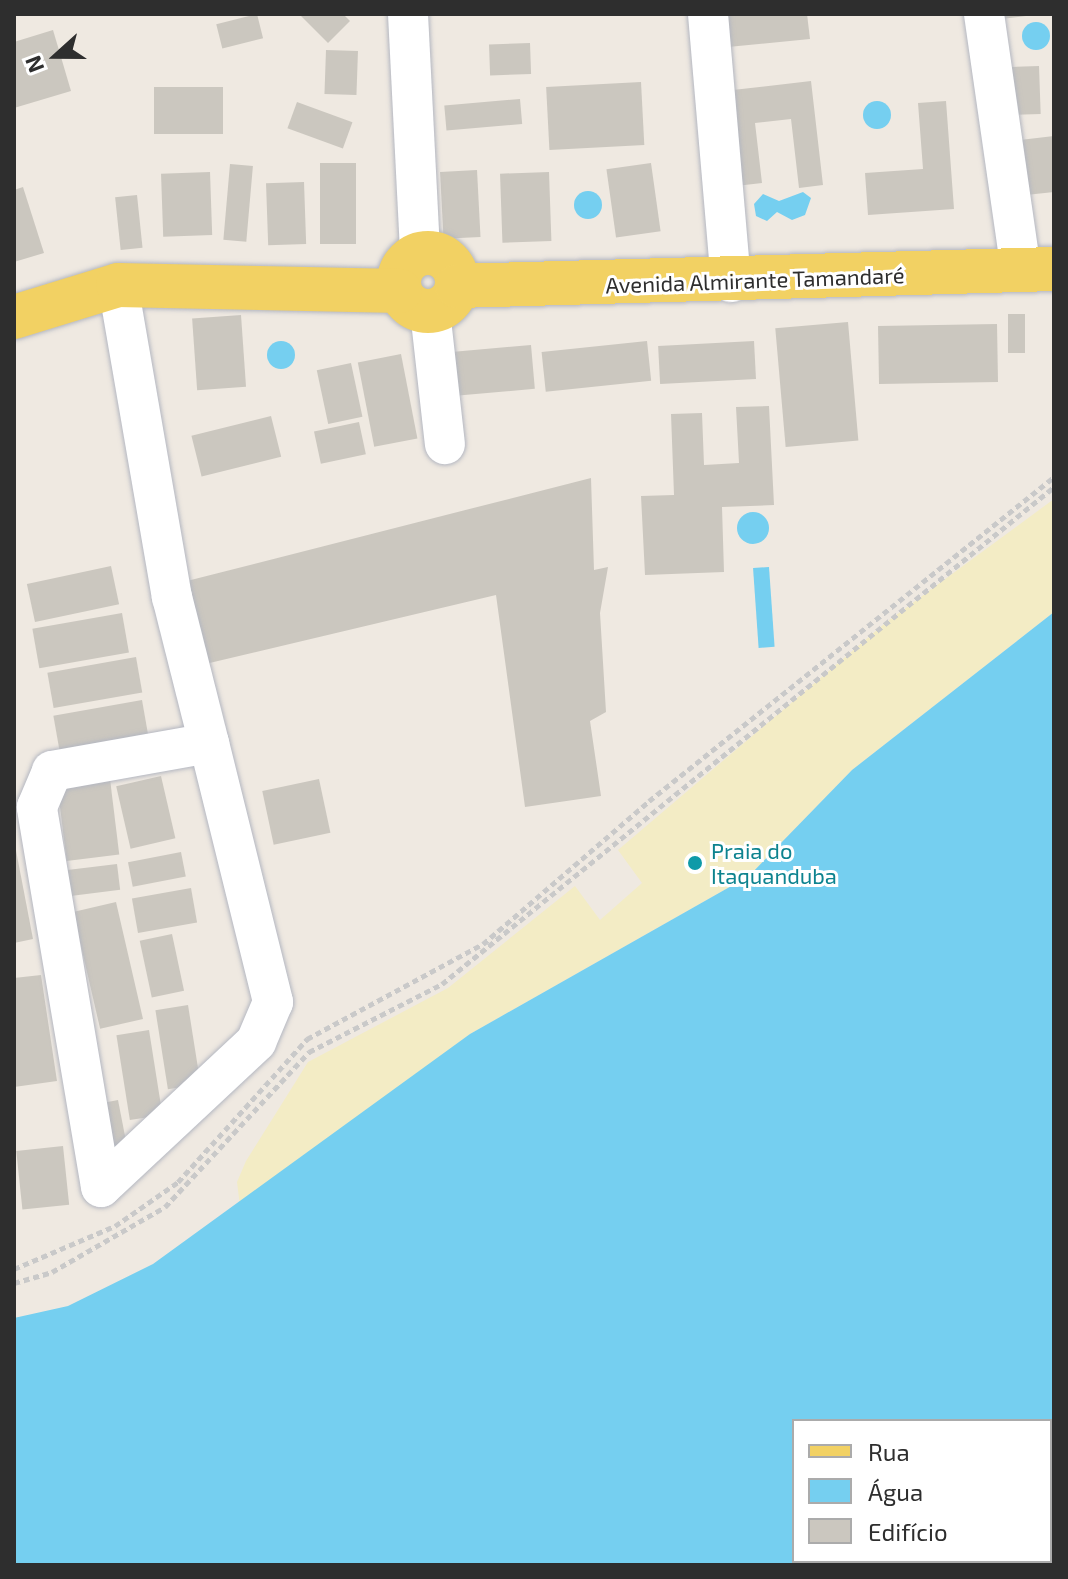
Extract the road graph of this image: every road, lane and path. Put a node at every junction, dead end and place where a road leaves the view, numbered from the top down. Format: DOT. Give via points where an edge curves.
graph roads {
  1 [pos="408,14"];
  2 [pos="708,14"];
  3 [pos="984,14"];
  4 [pos="420,253"];
  5 [pos="1038,270"];
  6 [pos="731,282"];
  7 [pos="118,285"];
  8 [pos="429,296"];
  9 [pos="14,317"];
  10 [pos="445,444"];
  11 [pos="1054,477"];
  12 [pos="1054,487"];
  13 [pos="209,743"];
  14 [pos="14,1269"];
  15 [pos="14,1283"];
  1 -- 4 [label="street"];
  2 -- 6 [label="street"];
  3 -- 5 [label="street"];
  4 -- 8 [label="main road" via="447,260"];
  5 -- 6 [label="main road, Avenida Almirante Tamandaré"];
  6 -- 8 [label="main road, Avenida Almirante Tamandaré"];
  7 -- 8 [label="main road, Avenida Almirante Tamandaré"];
  7 -- 9 [label="main road, Avenida Almirante Tamandaré"];
  7 -- 13 [label="street" via="172,597"];
  8 -- 10 [label="street"];
  11 -- 14 [label="path" via="661,791 483,944 307,1039 178,1182 115,1226"];
  12 -- 15 [label="path" via="451,977 309,1052 165,1207 52,1272"];
  13 -- 13 [label="street" via="273,1002 256,1042 101,1187 37,807 52,771"];
}
